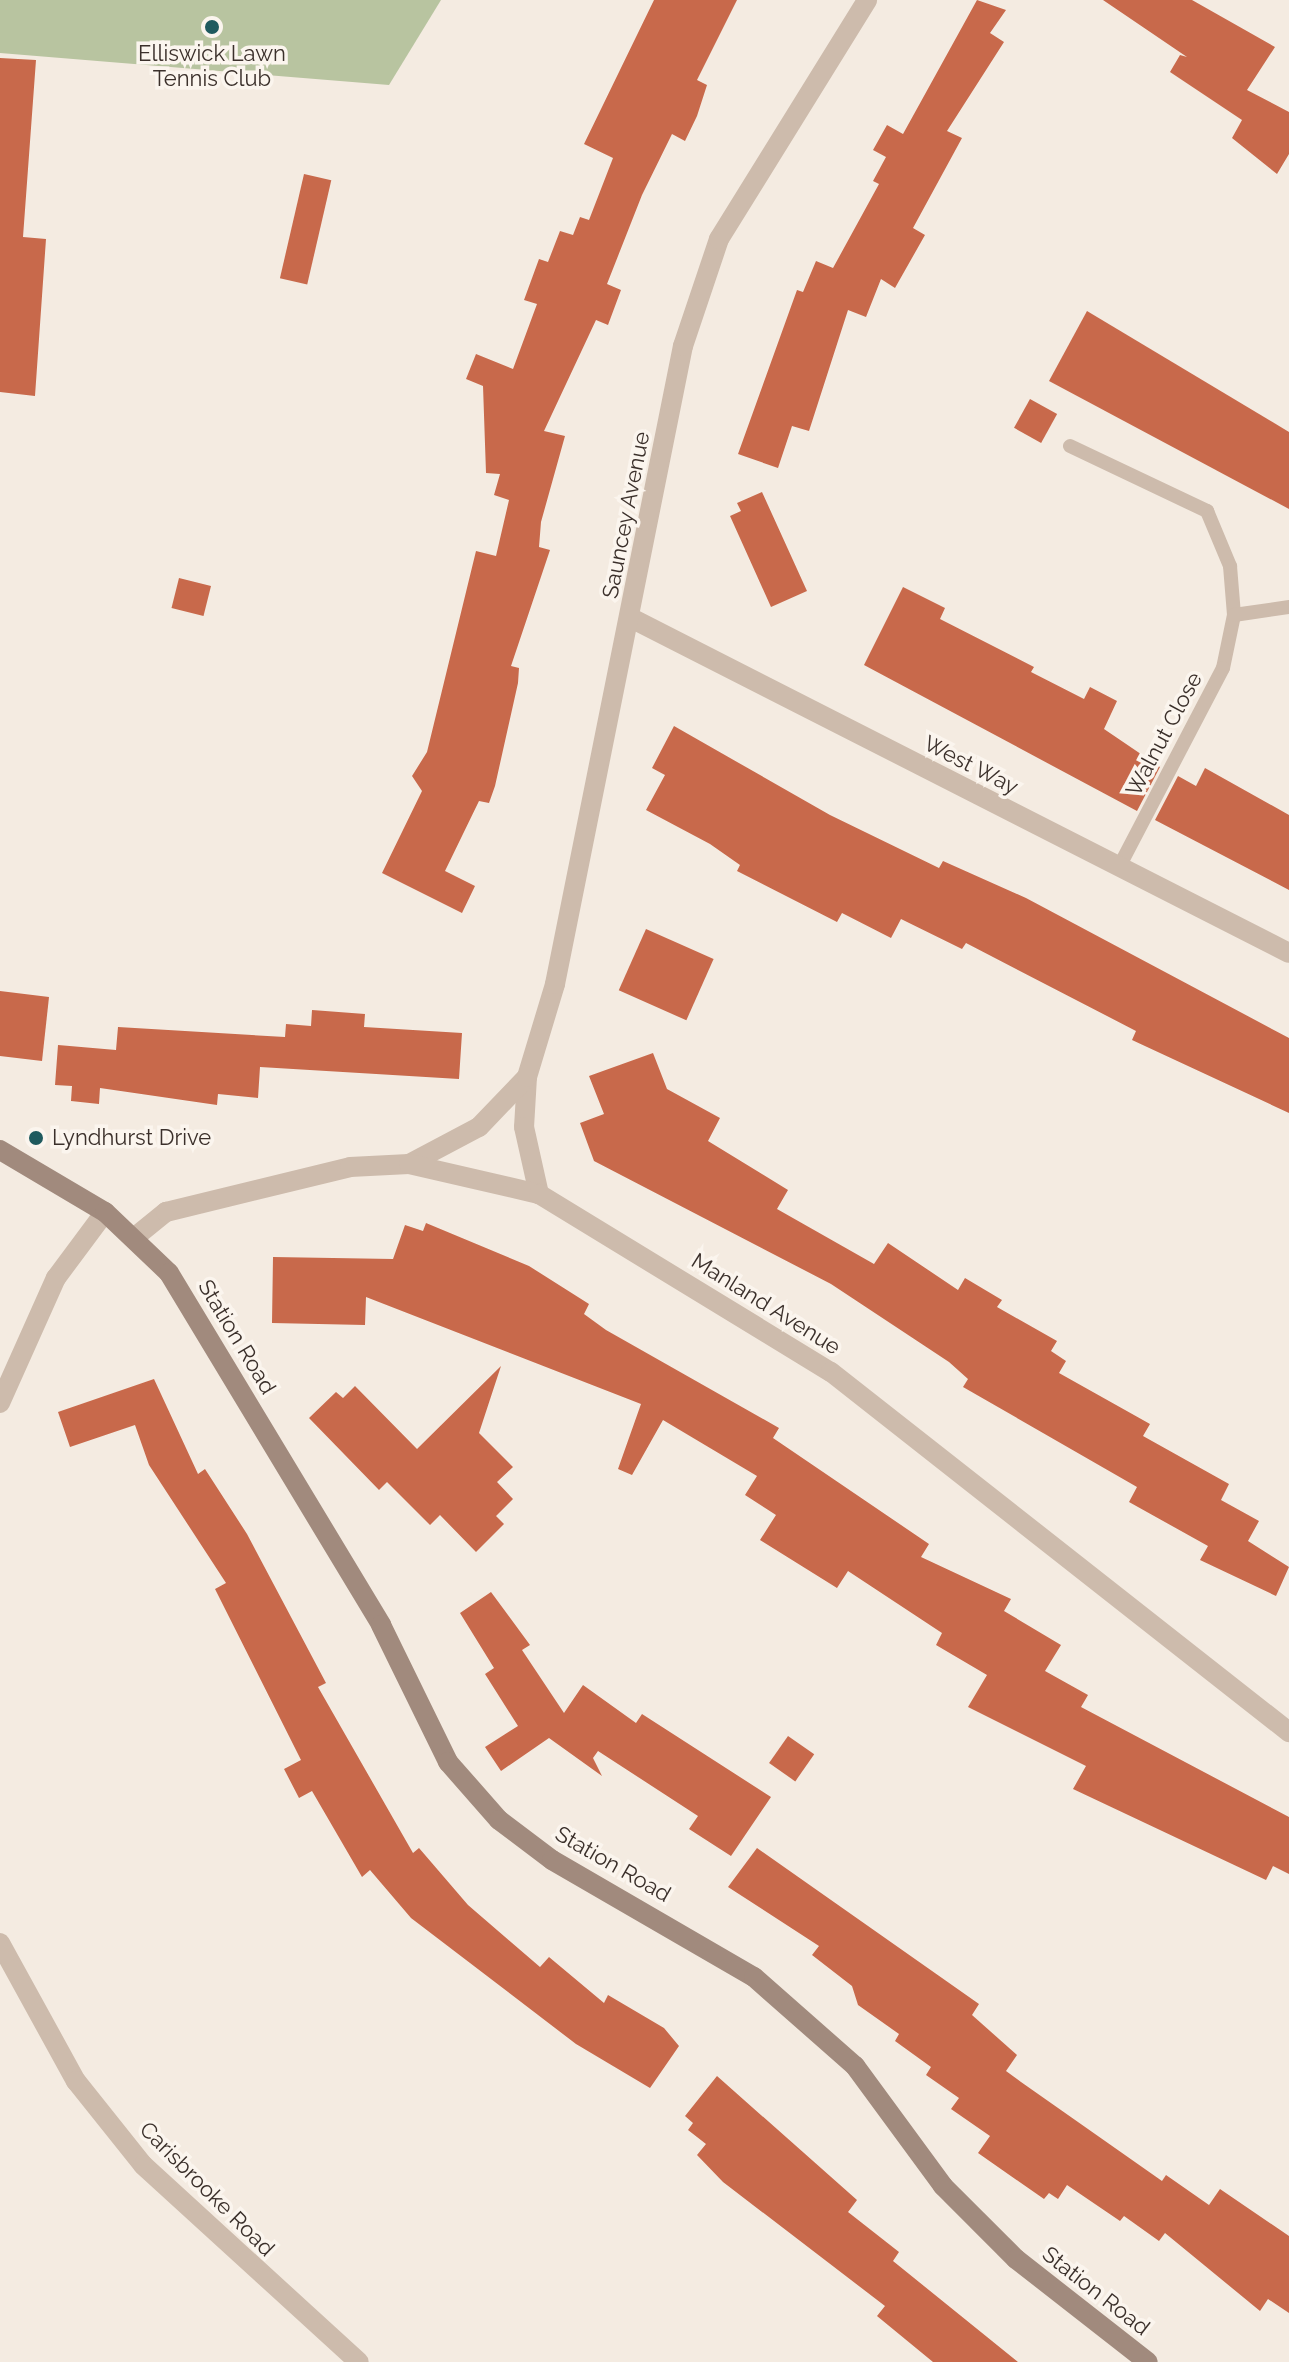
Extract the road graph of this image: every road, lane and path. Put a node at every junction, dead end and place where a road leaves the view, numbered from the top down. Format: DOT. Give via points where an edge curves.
graph roads {
  1 [pos="867,0"];
  2 [pos="1070,446"];
  3 [pos="1289,607"];
  4 [pos="1234,615"];
  5 [pos="631,618"];
  6 [pos="1119,867"];
  7 [pos="1289,953"];
  8 [pos="527,1077"];
  9 [pos="0,1150"];
  10 [pos="409,1164"];
  11 [pos="539,1194"];
  12 [pos="105,1212"];
  13 [pos="135,1237"];
  14 [pos="0,1403"];
  15 [pos="1289,1732"];
  16 [pos="0,1943"];
  17 [pos="359,2362"];
  18 [pos="1148,2362"];
  1 -- 5 [label="street, Sauncey Avenue" via="719,239 683,346"];
  2 -- 4 [label="lane, Walnut Close" via="1207,511 1224,538"];
  3 -- 4 [label="lane"];
  4 -- 6 [label="lane, Walnut Close" via="1223,668"];
  5 -- 6 [label="street, West Way"];
  5 -- 8 [label="street, Sauncey Avenue" via="555,984"];
  6 -- 7 [label="street, West Way"];
  8 -- 10 [label="street, Sauncey Avenue" via="479,1127"];
  8 -- 11 [label="street, Sauncey Avenue" via="524,1127"];
  9 -- 12 [label="main road, Station Road"];
  10 -- 11 [label="street, Manland Avenue"];
  10 -- 13 [label="street, Manland Avenue" via="286,1177 166,1212"];
  11 -- 15 [label="street, Manland Avenue" via="831,1372"];
  12 -- 13 [label="main road, Station Road"];
  12 -- 14 [label="street" via="56,1278"];
  13 -- 18 [label="main road, Station Road" via="169,1273 381,1625 448,1762 499,1820 552,1860 754,1977 855,2066 943,2186 1016,2259"];
  16 -- 17 [label="street, Carisbrooke Road" via="76,2081 143,2165"];
}
